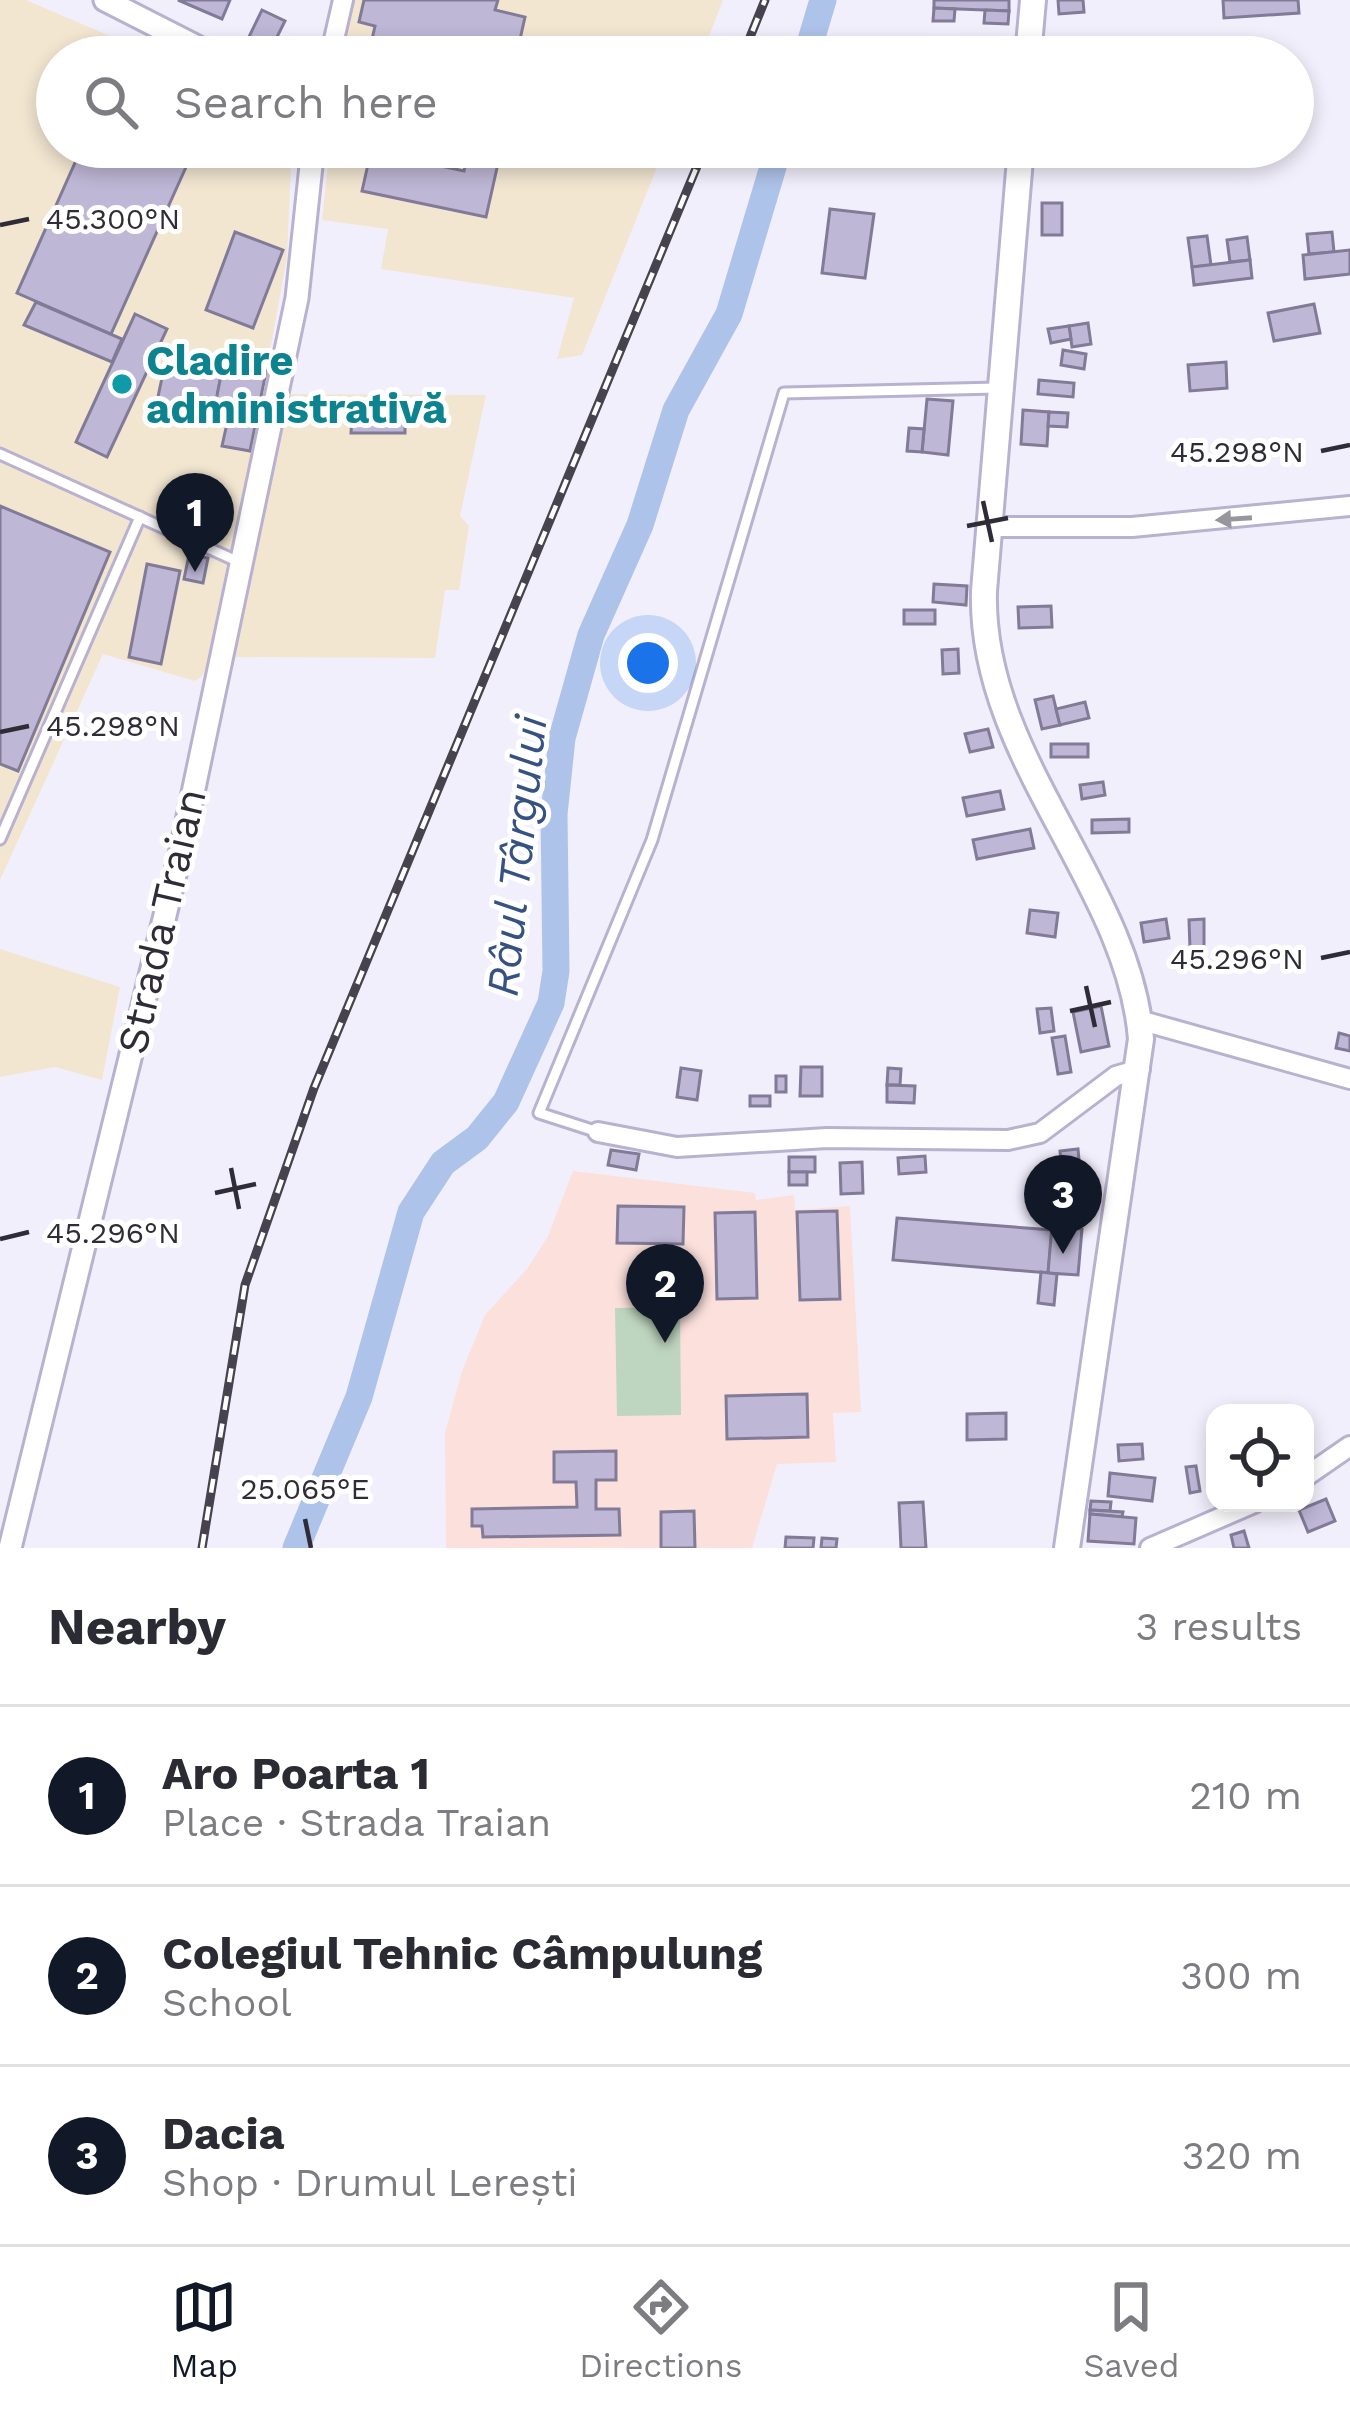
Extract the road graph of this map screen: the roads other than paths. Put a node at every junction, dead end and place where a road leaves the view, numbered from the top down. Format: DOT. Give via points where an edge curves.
graph roads {
  1 [pos="105,0"];
  2 [pos="343,0"];
  3 [pos="1033,0"];
  4 [pos="176,36"];
  5 [pos="335,36"];
  6 [pos="1030,36"];
  7 [pos="312,168"];
  8 [pos="1019,168"];
  9 [pos="1002,388"];
  10 [pos="0,454"];
  11 [pos="1350,506"];
  12 [pos="140,517"];
  13 [pos="991,527"];
  14 [pos="239,562"];
  15 [pos="0,839"];
  16 [pos="1139,1020"];
  17 [pos="1140,1069"];
  18 [pos="1350,1079"];
  19 [pos="598,1132"];
  20 [pos="1350,1446"];
  21 [pos="1314,1471"];
  22 [pos="1233,1512"];
  23 [pos="10,1548"];
  24 [pos="1067,1548"];
  25 [pos="1150,1548"];
  1 -- 4 [label="street"];
  2 -- 5 [label="street"];
  3 -- 6 [label="main road"];
  7 -- 14 [label="street, Strada Traian" via="297,298"];
  8 -- 9 [label="main road"];
  9 -- 13 [label="main road"];
  9 -- 19 [label="lane" via="784,393 652,840 539,1113"];
  10 -- 12 [label="lane"];
  11 -- 13 [label="street, one-way" via="1132,527"];
  12 -- 14 [label="lane"];
  12 -- 15 [label="lane"];
  13 -- 16 [label="main road" via="983,623 989,669 1118,951"];
  14 -- 23 [label="street, Strada Traian" via="181,850"];
  16 -- 17 [label="main road"];
  16 -- 18 [label="street"];
  17 -- 19 [label="street" via="1116,1076 1040,1133 1008,1140 677,1147"];
  17 -- 24 [label="main road"];
  20 -- 21 [label="street"];
  22 -- 25 [label="street"];
}
